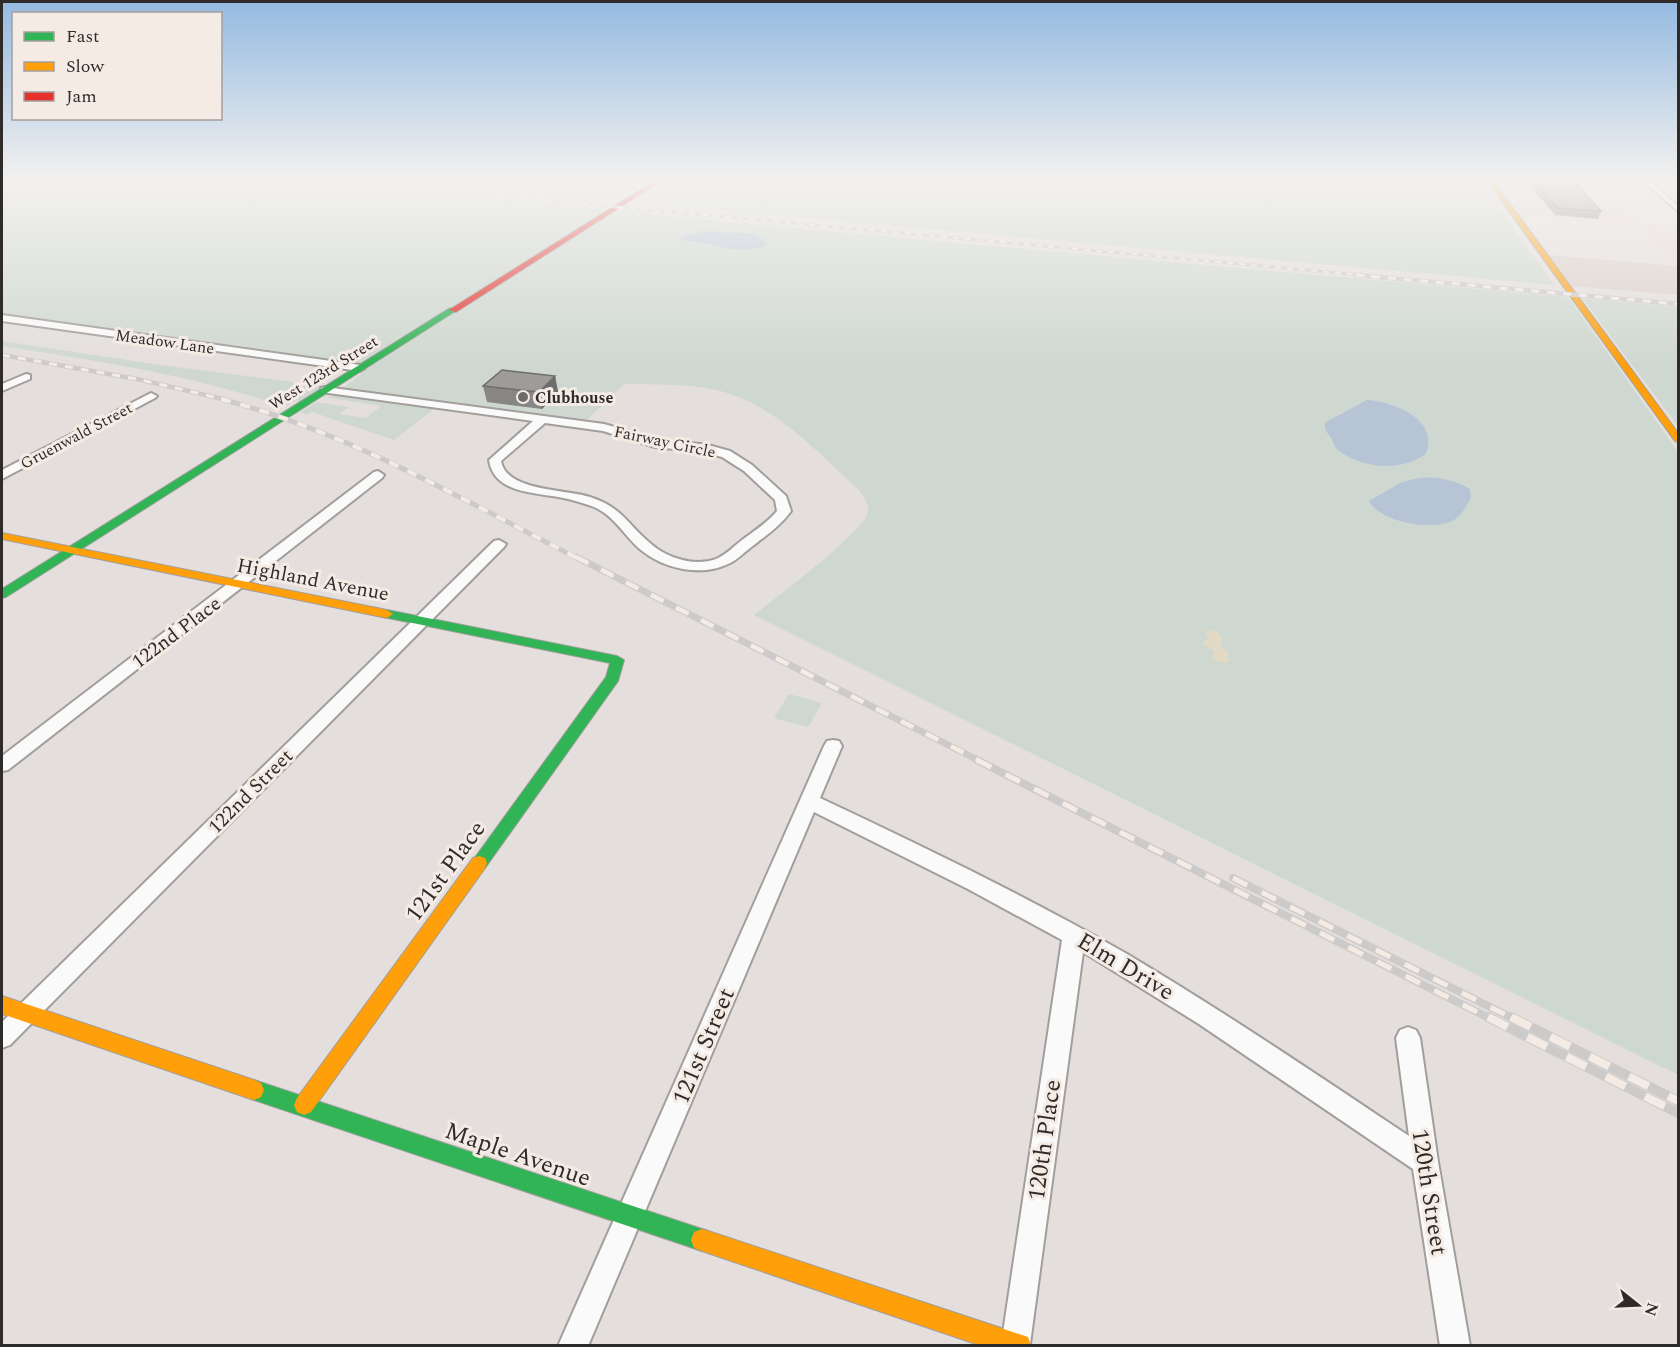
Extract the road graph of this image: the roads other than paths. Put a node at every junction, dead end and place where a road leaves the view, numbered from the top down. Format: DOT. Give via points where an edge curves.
graph roads {
  1 [pos="563,241"];
  2 [pos="1534,241"];
  3 [pos="2,318"];
  4 [pos="357,370"];
  5 [pos="26,377"];
  6 [pos="2,388"];
  7 [pos="325,390"];
  8 [pos="151,396"];
  9 [pos="542,419"];
  10 [pos="1678,439"];
  11 [pos="2,475"];
  12 [pos="378,475"];
  13 [pos="2,536"];
  14 [pos="499,544"];
  15 [pos="71,550"];
  16 [pos="239,584"];
  17 [pos="2,594"];
  18 [pos="423,620"];
  19 [pos="617,660"];
  20 [pos="833,746"];
  21 [pos="2,765"];
  22 [pos="809,801"];
  23 [pos="1074,935"];
  24 [pos="2,1005"];
  25 [pos="26,1013"];
  26 [pos="2,1037"];
  27 [pos="1408,1038"];
  28 [pos="304,1105"];
  29 [pos="1425,1162"];
  30 [pos="629,1215"];
  31 [pos="1017,1345"];
  32 [pos="573,1346"];
  33 [pos="1455,1346"];
  1 -- 4 [label="street, West 123rd Street"];
  2 -- 10 [label="street"];
  3 -- 4 [label="street, Meadow Lane"];
  4 -- 7 [label="street, West 123rd Street"];
  5 -- 6 [label="street"];
  7 -- 9 [label="street, Fairway Circle"];
  7 -- 15 [label="street, West 123rd Street"];
  8 -- 11 [label="street, Gruenwald Street"];
  9 -- 9 [label="street, Fairway Circle" via="726,454 781,499 784,511 776,522 721,562 697,566 659,557 621,518 600,504 519,486 498,476 495,460"];
  12 -- 16 [label="street, 122nd Place"];
  13 -- 15 [label="street, Highland Avenue"];
  14 -- 18 [label="street, 122nd Street"];
  15 -- 16 [label="street, Highland Avenue"];
  15 -- 17 [label="street, West 123rd Street"];
  16 -- 18 [label="street, Highland Avenue"];
  16 -- 21 [label="street, 122nd Place"];
  18 -- 19 [label="street, Highland Avenue"];
  18 -- 25 [label="street, 122nd Street"];
  19 -- 28 [label="street, 121st Place" via="613,678"];
  20 -- 22 [label="street, 121st Street"];
  22 -- 23 [label="street, Elm Drive"];
  22 -- 30 [label="street, 121st Street"];
  23 -- 29 [label="street, Elm Drive" via="1199,1010"];
  23 -- 31 [label="street, 120th Place"];
  24 -- 25 [label="street, Maple Avenue"];
  25 -- 26 [label="street, 122nd Street"];
  25 -- 28 [label="street, Maple Avenue"];
  27 -- 29 [label="street, 120th Street"];
  28 -- 30 [label="street, Maple Avenue"];
  29 -- 33 [label="street, 120th Street"];
  30 -- 31 [label="street, Maple Avenue"];
  30 -- 32 [label="street, 121st Street"];
}
